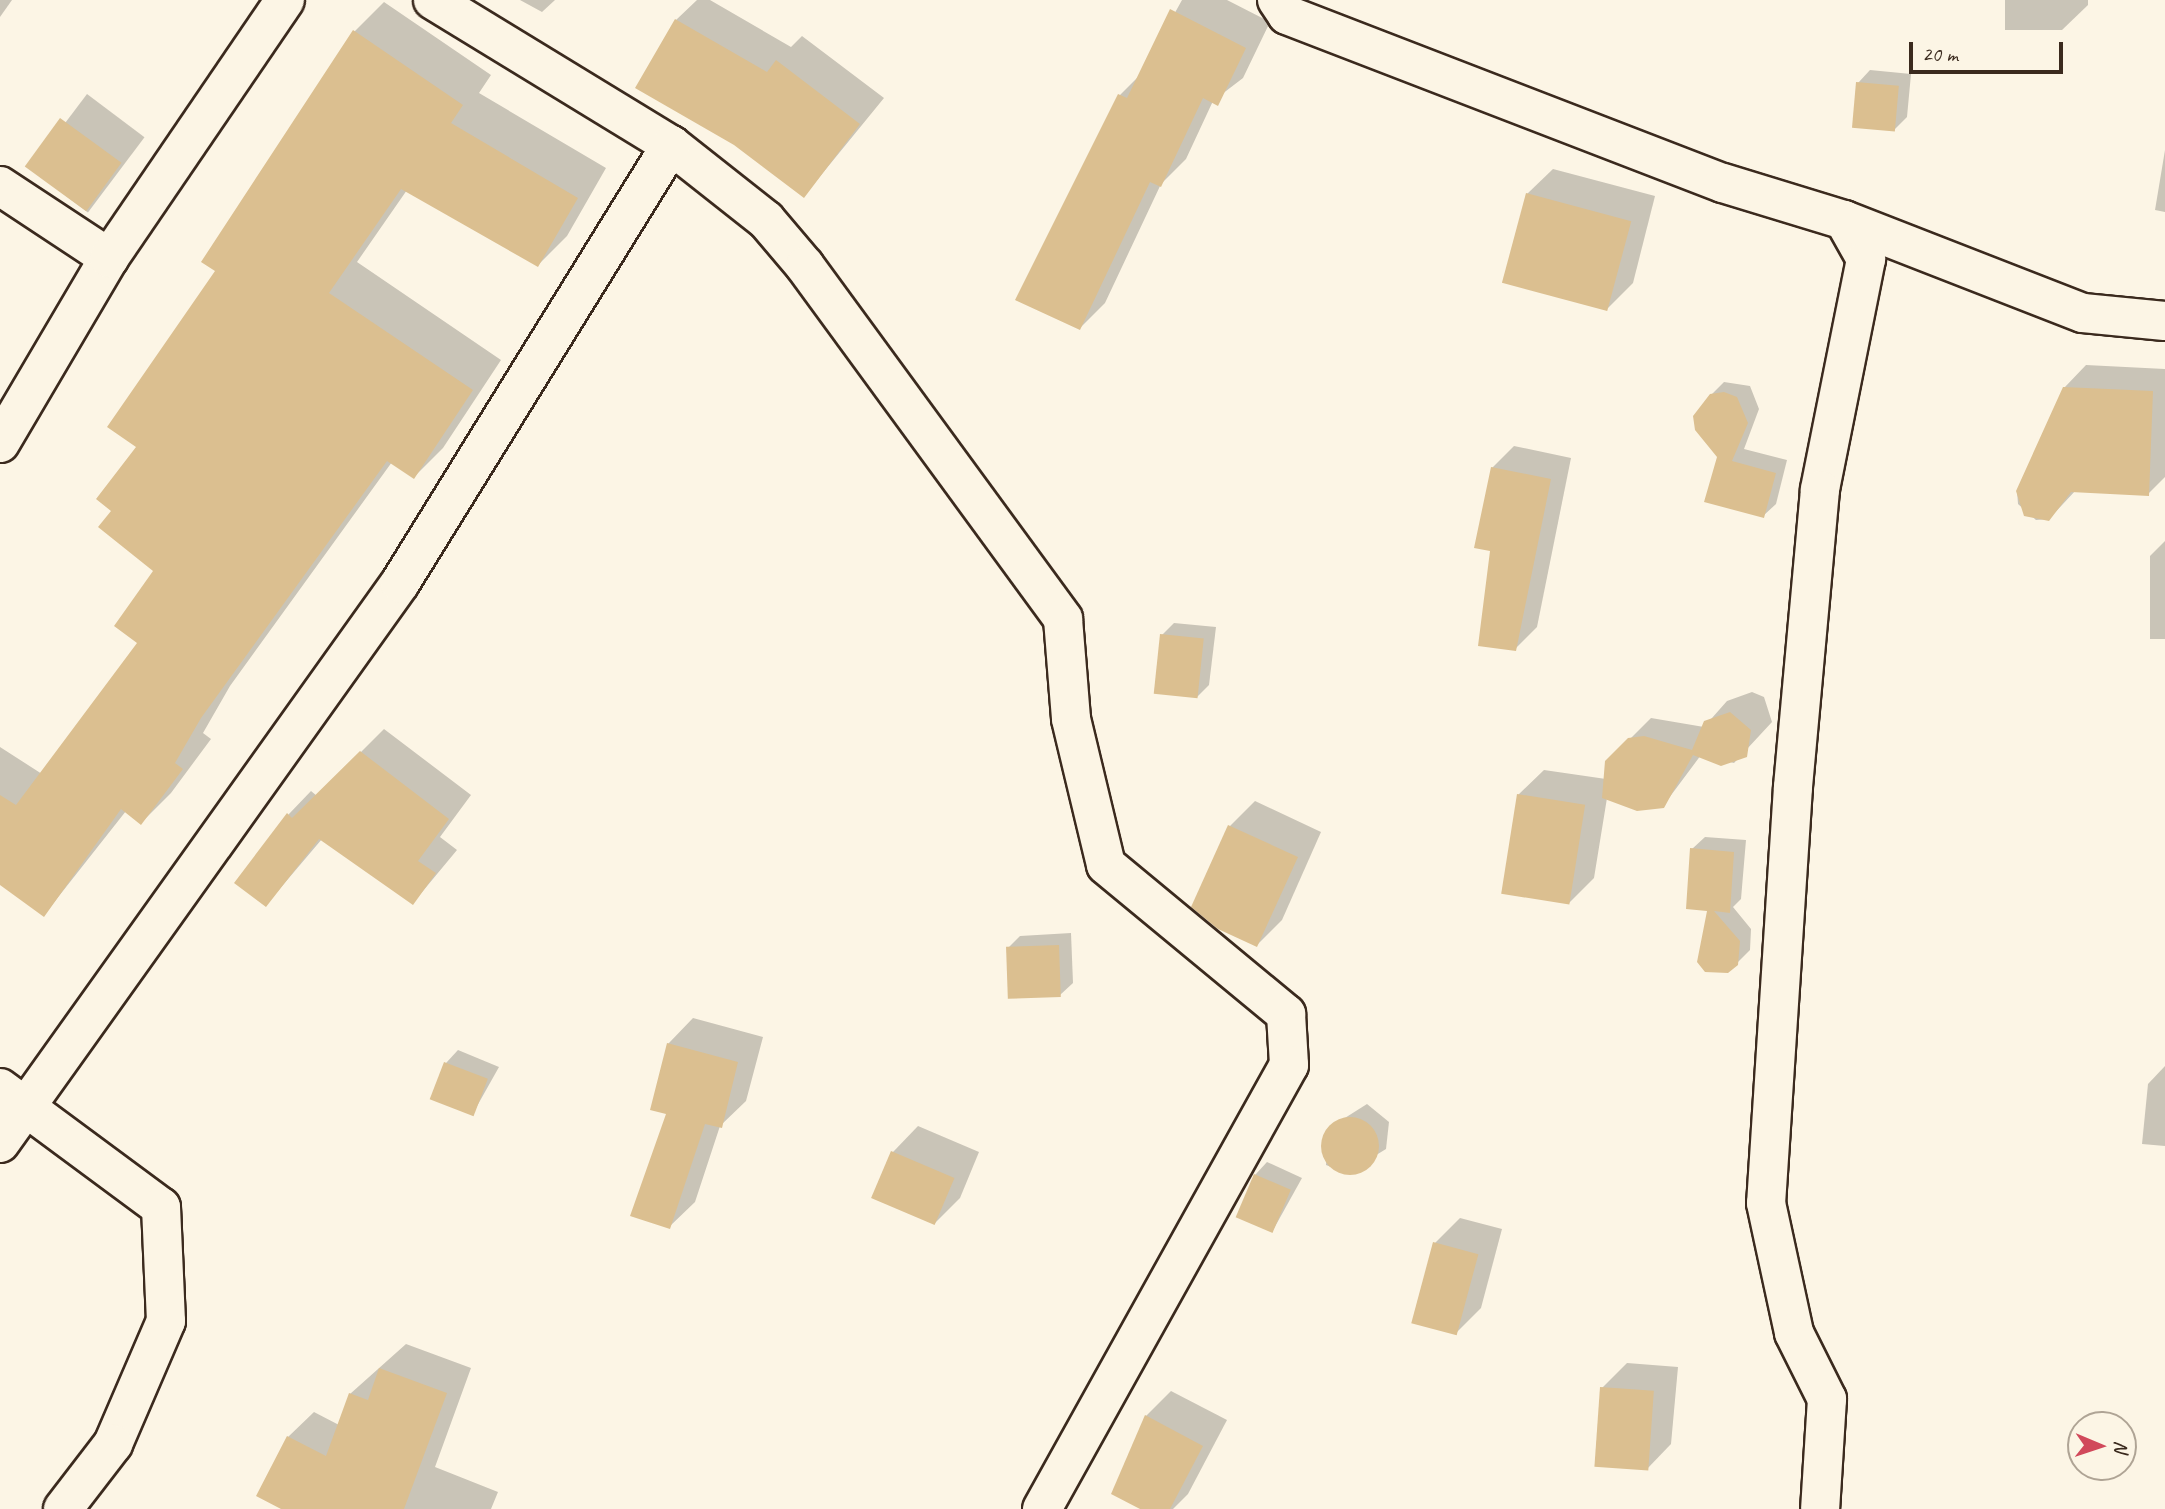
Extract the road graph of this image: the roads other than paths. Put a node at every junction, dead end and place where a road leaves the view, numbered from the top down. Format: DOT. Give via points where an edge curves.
graph roads {
  1 [pos="285,0"];
  2 [pos="433,0"];
  3 [pos="1277,0"];
  4 [pos="671,145"];
  5 [pos="0,186"];
  6 [pos="1844,220"];
  7 [pos="109,258"];
  8 [pos="2165,321"];
  9 [pos="0,443"];
  10 [pos="13,1096"];
  11 [pos="0,1143"];
  12 [pos="63,1509"];
  13 [pos="1042,1509"];
  14 [pos="1820,1509"];
  1 -- 7 [label="street"];
  2 -- 4 [label="street"];
  3 -- 6 [label="street" via="1287,15 1723,183"];
  4 -- 10 [label="street" via="400,583"];
  4 -- 13 [label="street" via="766,220 805,266 1062,619 1071,719 1106,865 1286,1014 1289,1065"];
  5 -- 7 [label="street"];
  6 -- 8 [label="street" via="2083,313"];
  6 -- 14 [label="street" via="1866,259 1820,490 1793,787 1766,1203 1794,1334 1827,1399"];
  7 -- 9 [label="street"];
  10 -- 11 [label="street"];
  10 -- 12 [label="street" via="161,1207 166,1321 113,1444"];
}
